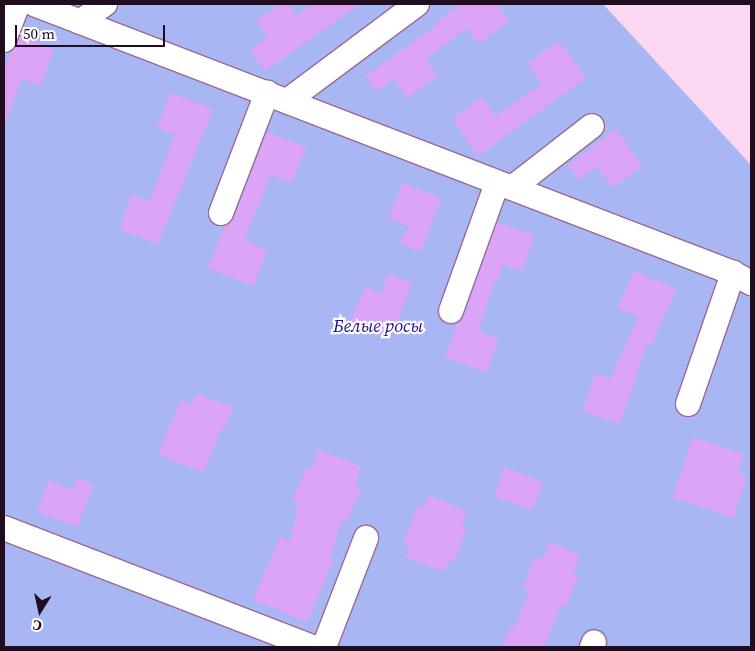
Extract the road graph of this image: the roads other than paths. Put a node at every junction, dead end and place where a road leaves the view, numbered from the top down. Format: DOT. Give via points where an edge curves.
graph roads {
  1 [pos="18,4"];
  2 [pos="34,4"];
  3 [pos="105,4"];
  4 [pos="417,4"];
  5 [pos="80,22"];
  6 [pos="4,40"];
  7 [pos="277,97"];
  8 [pos="592,126"];
  9 [pos="505,186"];
  10 [pos="221,213"];
  11 [pos="742,278"];
  12 [pos="451,311"];
  13 [pos="688,404"];
  14 [pos="4,528"];
  15 [pos="366,538"];
  16 [pos="313,647"];
  17 [pos="324,647"];
  1 -- 6 [label="street"];
  2 -- 5 [label="street"];
  3 -- 5 [label="street"];
  4 -- 7 [label="street"];
  5 -- 7 [label="street"];
  7 -- 9 [label="street"];
  7 -- 10 [label="street"];
  8 -- 9 [label="street"];
  9 -- 11 [label="street"];
  9 -- 12 [label="street"];
  11 -- 13 [label="street"];
  14 -- 16 [label="street"];
  15 -- 17 [label="street"];
}
